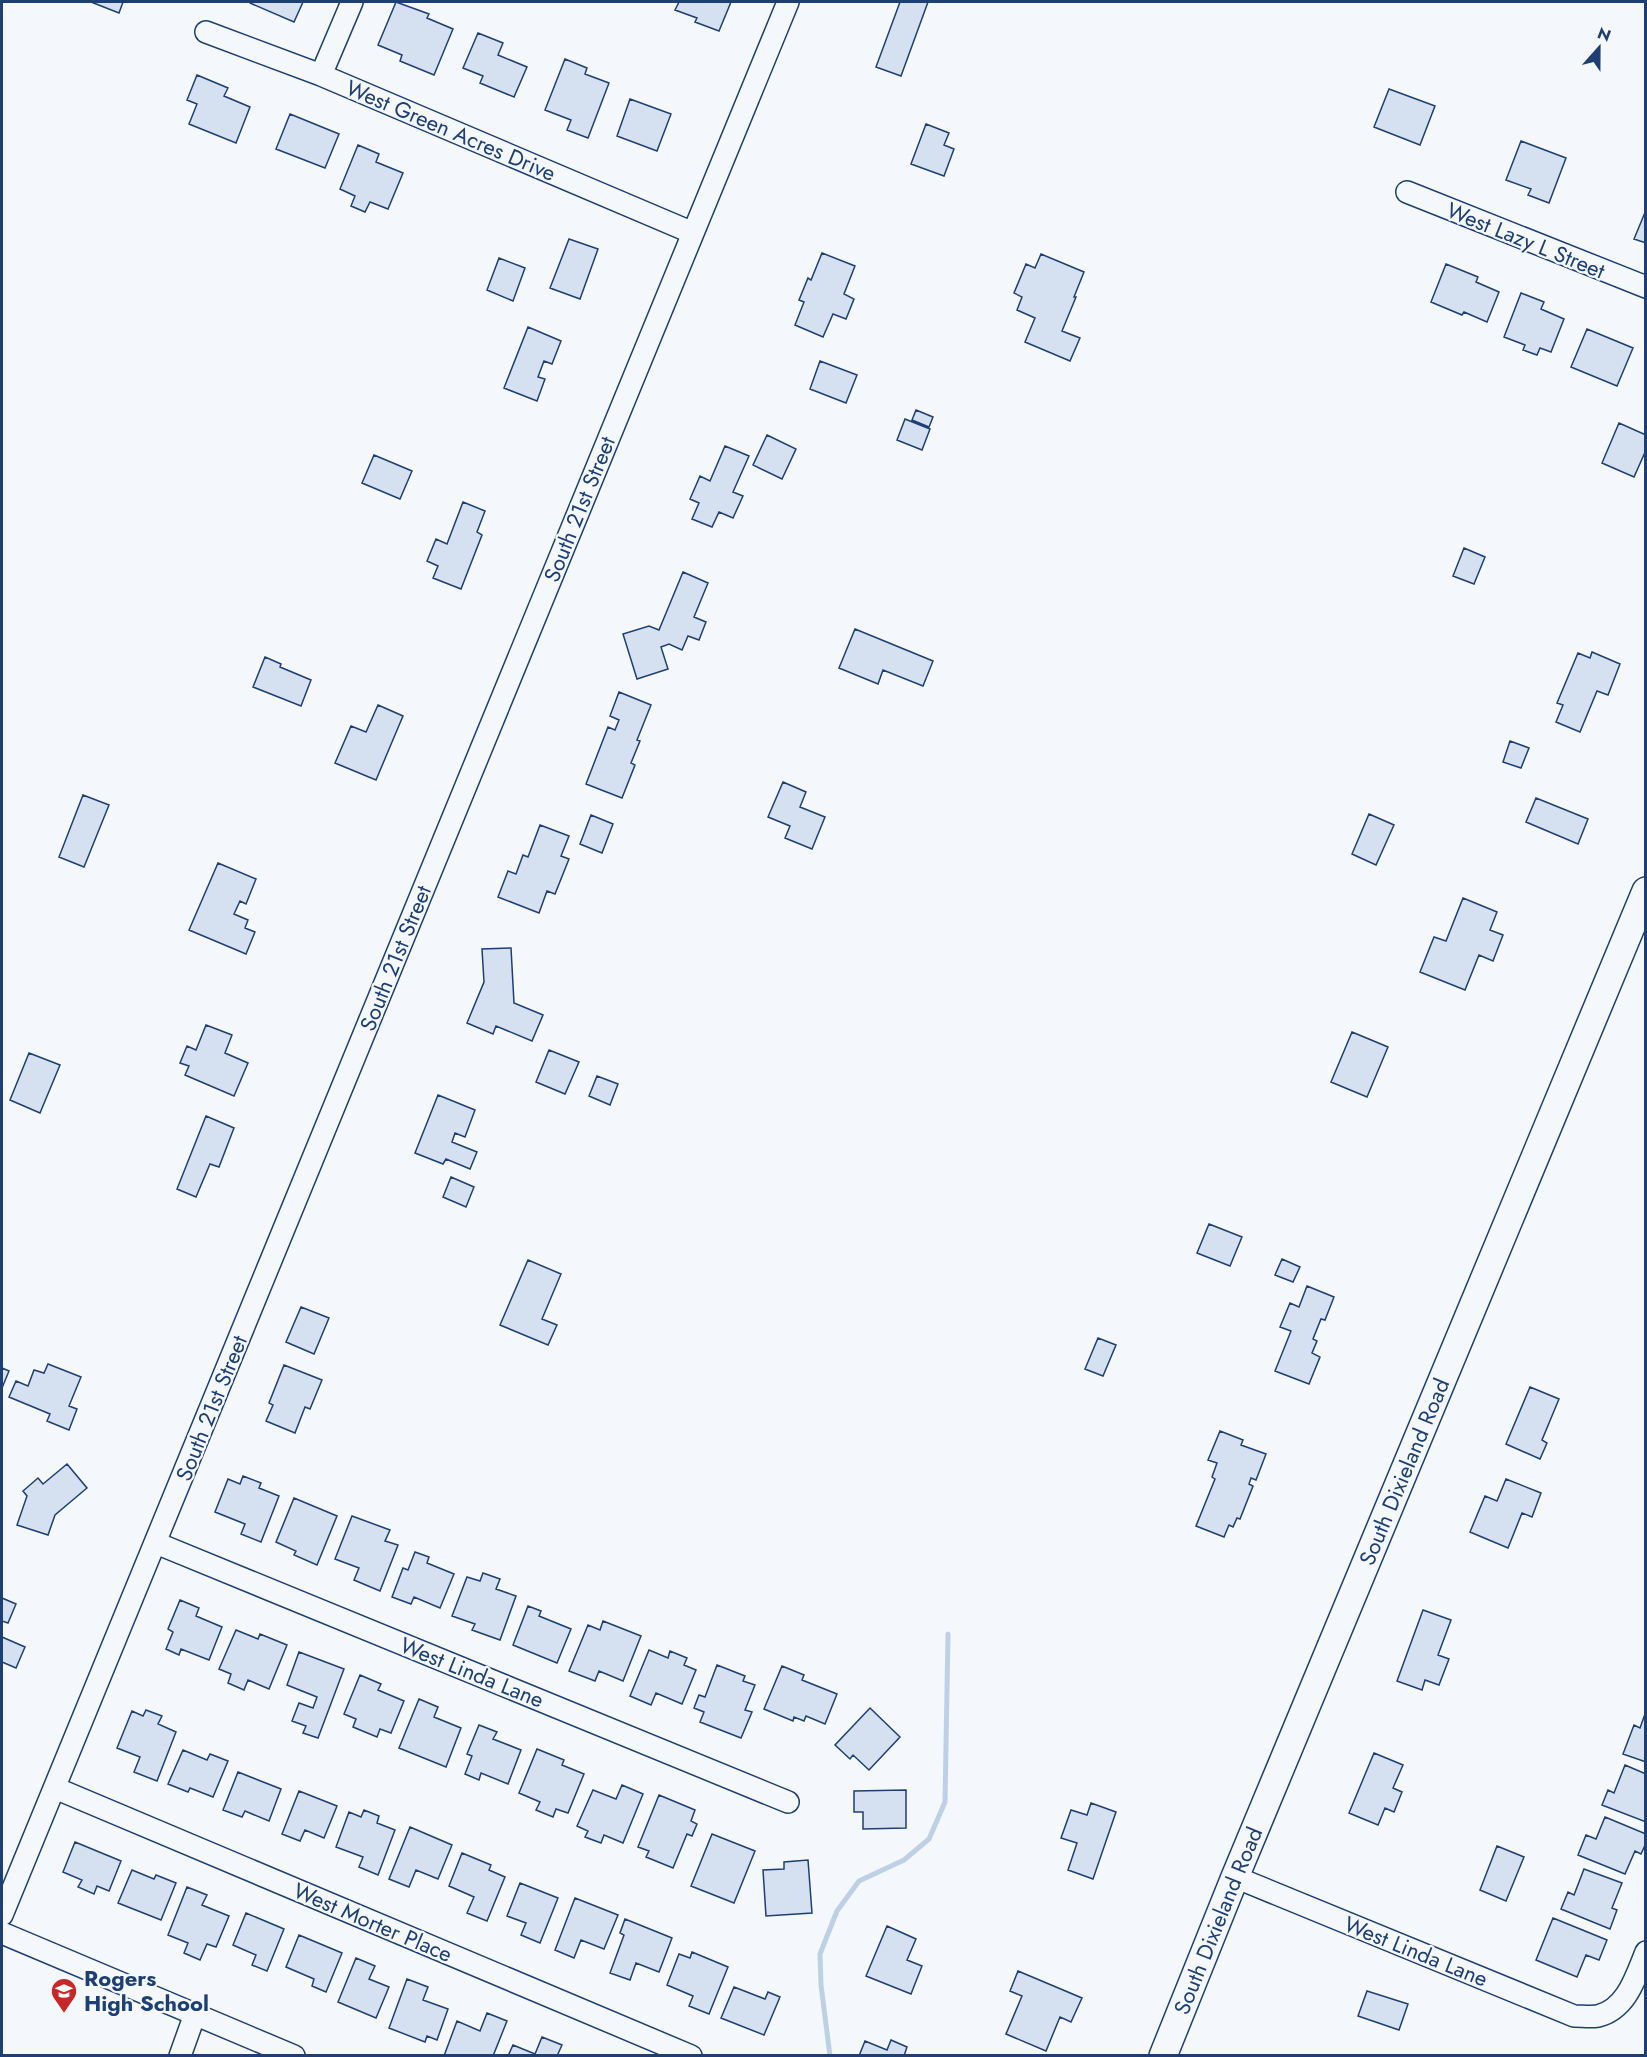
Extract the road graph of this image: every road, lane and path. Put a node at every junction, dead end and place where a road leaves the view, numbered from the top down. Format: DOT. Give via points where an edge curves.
graph roads {
  1 [pos="352,2"];
  2 [pos="788,2"];
  3 [pos="206,32"];
  4 [pos="321,75"];
  5 [pos="1407,192"];
  6 [pos="693,233"];
  7 [pos="1646,287"];
  8 [pos="1646,891"];
  9 [pos="156,1543"];
  10 [pos="55,1788"];
  11 [pos="788,1802"];
  12 [pos="1235,1877"];
  13 [pos="2,1915"];
  14 [pos="2,1933"];
  15 [pos="1646,1952"];
  16 [pos="195,2014"];
  17 [pos="180,2055"];
  18 [pos="294,2055"];
  19 [pos="691,2055"];
  20 [pos="1163,2055"];
  1 -- 4 [label="street"];
  2 -- 6 [label="street, South 21st Street"];
  3 -- 4 [label="street, West Green Acres Drive"];
  4 -- 6 [label="street, West Green Acres Drive"];
  5 -- 7 [label="street, West Lazy L Street"];
  6 -- 9 [label="street, South 21st Street"];
  8 -- 12 [label="main road, South Dixieland Road"];
  9 -- 10 [label="street, South 21st Street"];
  9 -- 11 [label="street, West Linda Lane"];
  10 -- 13 [label="street, South 21st Street"];
  10 -- 19 [label="street, West Morter Place"];
  12 -- 15 [label="street, West Linda Lane" via="1574,2016 1599,2016 1618,2005 1628,1993"];
  12 -- 20 [label="main road, South Dixieland Road"];
  14 -- 16 [label="street"];
  16 -- 17 [label="street"];
  16 -- 18 [label="street"];
}
